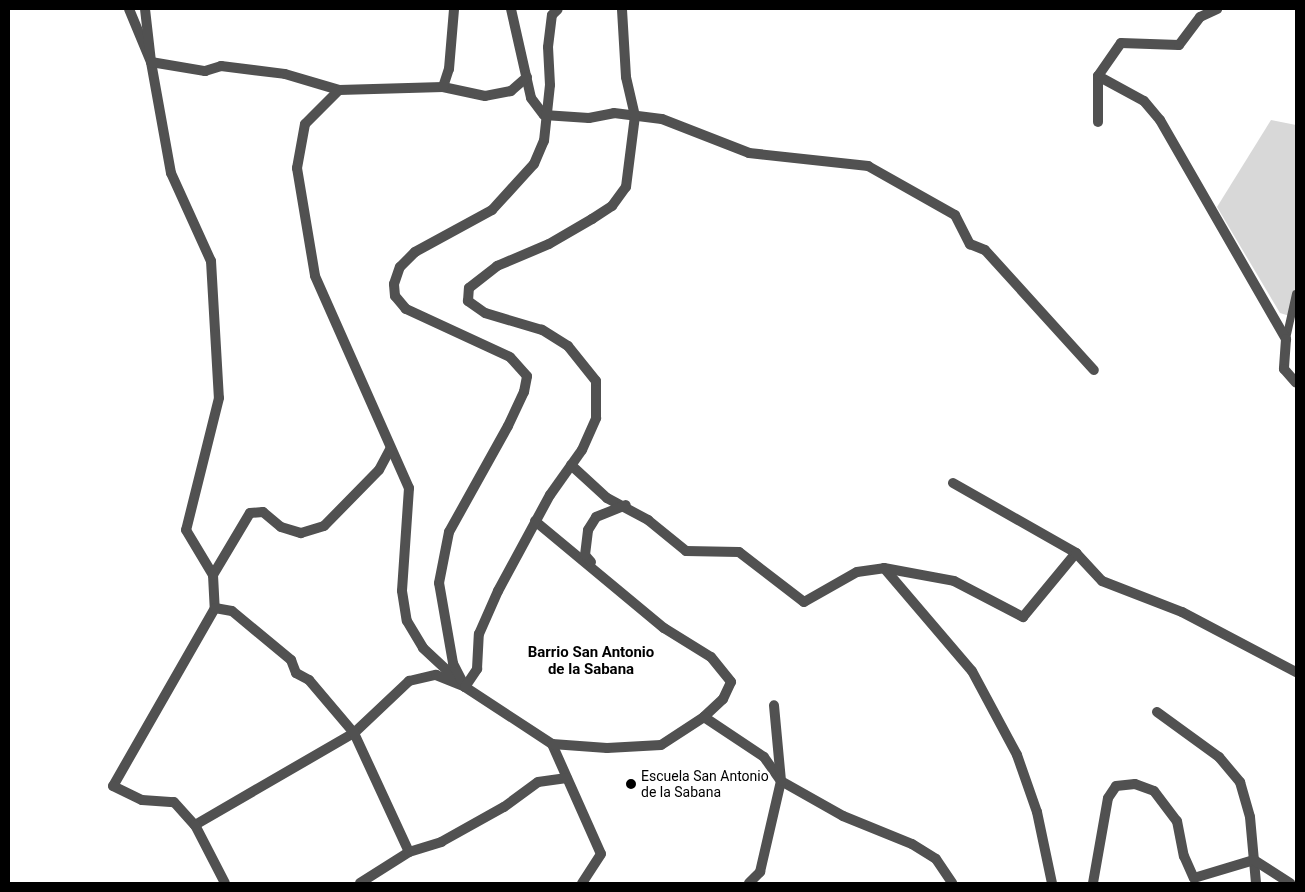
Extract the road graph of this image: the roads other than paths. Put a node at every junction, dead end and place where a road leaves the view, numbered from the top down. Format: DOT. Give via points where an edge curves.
graph roads {
  1 [pos="129,9"];
  2 [pos="145,9"];
  3 [pos="454,9"];
  4 [pos="511,9"];
  5 [pos="558,9"];
  6 [pos="622,9"];
  7 [pos="1217,9"];
  8 [pos="151,62"];
  9 [pos="1098,76"];
  10 [pos="527,77"];
  11 [pos="443,87"];
  12 [pos="339,90"];
  13 [pos="544,115"];
  14 [pos="635,116"];
  15 [pos="1098,122"];
  16 [pos="1296,294"];
  17 [pos="1286,339"];
  18 [pos="1094,370"];
  19 [pos="1296,383"];
  20 [pos="390,449"];
  21 [pos="571,465"];
  22 [pos="953,483"];
  23 [pos="626,505"];
  24 [pos="535,521"];
  25 [pos="1076,553"];
  26 [pos="884,568"];
  27 [pos="601,572"];
  28 [pos="213,575"];
  29 [pos="216,608"];
  30 [pos="1296,672"];
  31 [pos="465,687"];
  32 [pos="774,705"];
  33 [pos="1157,712"];
  34 [pos="704,717"];
  35 [pos="354,733"];
  36 [pos="552,744"];
  37 [pos="567,778"];
  38 [pos="781,781"];
  39 [pos="195,825"];
  40 [pos="409,852"];
  41 [pos="1254,860"];
  42 [pos="225,883"];
  43 [pos="360,883"];
  44 [pos="582,883"];
  45 [pos="750,883"];
  46 [pos="952,883"];
  47 [pos="1052,883"];
  48 [pos="1093,883"];
  49 [pos="1256,883"];
  50 [pos="1290,883"];
  1 -- 8 [label="street"];
  2 -- 8 [label="street"];
  3 -- 11 [label="street" via="449,69"];
  4 -- 10 [label="street"];
  5 -- 13 [label="street" via="552,15 548,47 550,85"];
  6 -- 14 [label="street" via="626,77"];
  7 -- 9 [label="street" via="1200,17 1179,45 1121,42"];
  8 -- 12 [label="street" via="205,71 220,66 285,74"];
  8 -- 28 [label="street" via="171,173 211,260 219,398 186,530"];
  9 -- 15 [label="street"];
  9 -- 17 [label="street" via="1144,101 1160,120"];
  10 -- 11 [label="street" via="511,91 485,96"];
  10 -- 13 [label="street" via="531,98"];
  11 -- 12 [label="street"];
  12 -- 20 [label="street" via="305,124 297,168 315,276"];
  13 -- 14 [label="street"];
  13 -- 31 [label="street" via="544,141 520,183 480,217 415,252 400,267 394,284 395,296 406,309 510,358 527,376 524,392 508,426 449,532 438,583 453,662"];
  14 -- 18 [label="street" via="662,119 749,153 868,166 955,215 970,244 985,250"];
  14 -- 21 [label="street" via="626,187 612,206 550,244 497,266 469,288 468,300 485,313 542,330 568,346 596,381 596,418"];
  16 -- 17 [label="lane"];
  17 -- 19 [label="street" via="1284,369"];
  20 -- 28 [label="street" via="379,470 324,526 301,533 282,527 262,512 250,514"];
  20 -- 31 [label="street" via="409,488 402,591 407,621 423,648"];
  21 -- 23 [label="street" via="607,498"];
  21 -- 24 [label="street"];
  22 -- 25 [label="street"];
  23 -- 26 [label="street" via="686,551 739,552 755,560 804,602 856,572"];
  23 -- 27 [label="street" via="596,517 588,530 585,555"];
  24 -- 27 [label="street"];
  24 -- 31 [label="street" via="486,617 479,634 477,669"];
  25 -- 26 [label="street" via="1023,617 954,581"];
  25 -- 30 [label="street" via="1102,581 1182,612"];
  26 -- 47 [label="street" via="972,671 1017,755 1037,812"];
  27 -- 34 [label="street" via="664,628 711,657 731,682 723,699"];
  28 -- 29 [label="street"];
  29 -- 35 [label="street" via="232,611 291,660 296,673 309,680"];
  29 -- 39 [label="street" via="113,786 142,800 174,802"];
  31 -- 35 [label="street" via="436,675 409,681"];
  31 -- 36 [label="street"];
  32 -- 38 [label="street"];
  33 -- 41 [label="street" via="1219,757 1240,782 1250,817"];
  34 -- 36 [label="street" via="661,745 607,748"];
  34 -- 38 [label="street" via="764,757"];
  35 -- 39 [label="street"];
  35 -- 40 [label="street"];
  36 -- 37 [label="street"];
  37 -- 40 [label="street" via="538,782 441,842"];
  37 -- 44 [label="street" via="601,854"];
  38 -- 45 [label="street" via="760,872"];
  38 -- 46 [label="street" via="843,816 912,844 936,859"];
  39 -- 42 [label="street"];
  40 -- 43 [label="street"];
  41 -- 48 [label="street" via="1194,878 1184,856 1177,821 1167,806 1145,787 1116,786 1108,798"];
  41 -- 49 [label="street"];
  41 -- 50 [label="street"];
}
